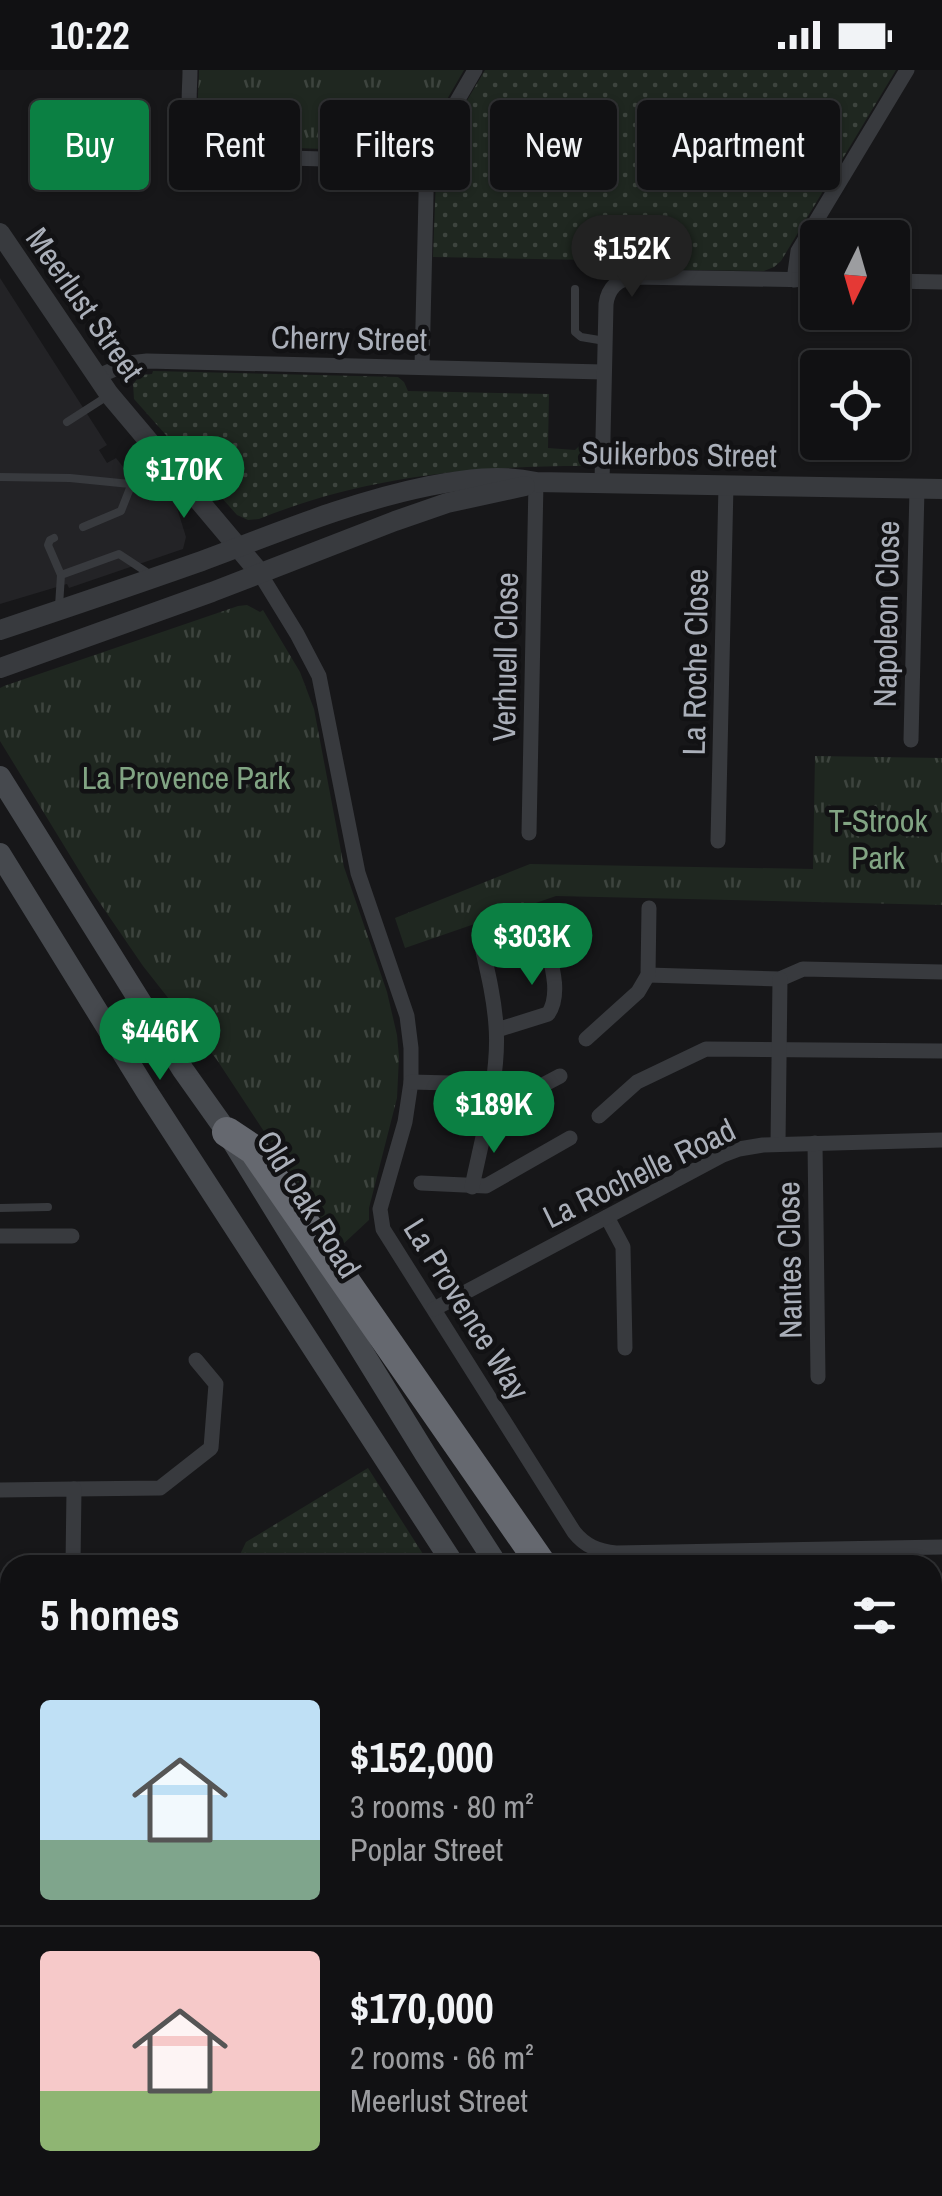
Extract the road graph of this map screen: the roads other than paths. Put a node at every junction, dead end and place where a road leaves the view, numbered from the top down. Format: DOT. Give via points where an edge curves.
graph roads {
  1 [pos="190,70"];
  2 [pos="476,70"];
  3 [pos="906,70"];
  4 [pos="458,100"];
  5 [pos="320,159"];
  6 [pos="426,190"];
  7 [pos="1,236"];
  8 [pos="794,280"];
  9 [pos="800,280"];
  10 [pos="910,282"];
  11 [pos="942,282"];
  12 [pos="574,289"];
  13 [pos="605,341"];
  14 [pos="422,367"];
  15 [pos="604,372"];
  16 [pos="96,377"];
  17 [pos="110,394"];
  18 [pos="67,422"];
  19 [pos="162,456"];
  20 [pos="0,477"];
  21 [pos="536,482"];
  22 [pos="602,482"];
  23 [pos="130,484"];
  24 [pos="726,484"];
  25 [pos="917,489"];
  26 [pos="942,489"];
  27 [pos="83,527"];
  28 [pos="54,538"];
  29 [pos="239,546"];
  30 [pos="259,572"];
  31 [pos="61,575"];
  32 [pos="154,578"];
  33 [pos="58,610"];
  34 [pos="0,630"];
  35 [pos="0,668"];
  36 [pos="911,740"];
  37 [pos="0,777"];
  38 [pos="528,832"];
  39 [pos="718,841"];
  40 [pos="0,854"];
  41 [pos="649,908"];
  42 [pos="544,933"];
  43 [pos="480,934"];
  44 [pos="942,972"];
  45 [pos="648,975"];
  46 [pos="780,979"];
  47 [pos="497,1030"];
  48 [pos="586,1039"];
  49 [pos="779,1050"];
  50 [pos="942,1051"];
  51 [pos="560,1076"];
  52 [pos="411,1082"];
  53 [pos="492,1084"];
  54 [pos="486,1115"];
  55 [pos="599,1116"];
  56 [pos="227,1132"];
  57 [pos="570,1138"];
  58 [pos="942,1140"];
  59 [pos="816,1143"];
  60 [pos="778,1144"];
  61 [pos="421,1184"];
  62 [pos="472,1187"];
  63 [pos="48,1207"];
  64 [pos="0,1208"];
  65 [pos="607,1216"];
  66 [pos="0,1236"];
  67 [pos="72,1236"];
  68 [pos="434,1309"];
  69 [pos="625,1348"];
  70 [pos="196,1360"];
  71 [pos="818,1377"];
  72 [pos="74,1489"];
  73 [pos="0,1490"];
  74 [pos="942,1547"];
  75 [pos="73,1555"];
  76 [pos="448,1555"];
  77 [pos="491,1555"];
  78 [pos="535,1555"];
  79 [pos="655,1555"];
  80 [pos="819,1555"];
  1 -- 5 [label="street" via="190,120 200,147 216,156"];
  2 -- 4 [label="street"];
  3 -- 8 [label="street" via="798,250"];
  6 -- 14 [label="street"];
  7 -- 16 [label="street, Meerlust Street"];
  8 -- 9 [label="street"];
  8 -- 13 [label="street" via="624,279 608,295"];
  10 -- 11 [label="street"];
  12 -- 13 [label="lane" via="575,332"];
  13 -- 15 [label="street"];
  14 -- 15 [label="street, Cherry Street"];
  14 -- 16 [label="street, Cherry Street" via="146,361"];
  15 -- 22 [label="street"];
  16 -- 17 [label="street, Meerlust Street"];
  17 -- 18 [label="lane"];
  17 -- 19 [label="street, Meerlust Street"];
  19 -- 23 [label="lane"];
  19 -- 29 [label="street, Meerlust Street"];
  20 -- 23 [label="lane"];
  21 -- 22 [label="street, Suikerbos Street"];
  21 -- 29 [label="street, Suikerbos Street" via="486,478 413,490"];
  21 -- 30 [label="street, Suikerbos Street" via="447,503"];
  21 -- 38 [label="street, Verhuell Close"];
  22 -- 24 [label="street, Suikerbos Street"];
  23 -- 27 [label="lane" via="121,511 107,523"];
  24 -- 25 [label="street, Suikerbos Street"];
  24 -- 39 [label="street, La Roche Close"];
  25 -- 26 [label="street, Suikerbos Street"];
  25 -- 36 [label="street, Napoleon Close"];
  28 -- 31 [label="lane" via="48,544"];
  29 -- 30 [label="street, Meerlust Street"];
  29 -- 32 [label="street, Suikerbos Street"];
  30 -- 35 [label="street, Suikerbos Street"];
  30 -- 52 [label="street, La Provence Way" via="322,684 358,873 407,1016"];
  31 -- 32 [label="lane" via="117,550"];
  31 -- 33 [label="lane"];
  32 -- 33 [label="street, Suikerbos Street"];
  33 -- 34 [label="street, Suikerbos Street"];
  37 -- 56 [label="main road, Old Oak Road"];
  40 -- 76 [label="main road"];
  41 -- 45 [label="street"];
  42 -- 47 [label="street" via="555,1004 548,1014"];
  43 -- 47 [label="street"];
  44 -- 46 [label="street" via="803,969"];
  45 -- 46 [label="street"];
  45 -- 48 [label="street"];
  46 -- 49 [label="street"];
  47 -- 53 [label="street"];
  49 -- 50 [label="street"];
  49 -- 55 [label="street" via="704,1049 637,1082"];
  49 -- 60 [label="street"];
  51 -- 54 [label="street"];
  52 -- 53 [label="street"];
  52 -- 68 [label="street, La Provence Way" via="380,1214"];
  53 -- 54 [label="street"];
  54 -- 62 [label="street"];
  56 -- 77 [label="main road, Old Oak Road"];
  56 -- 78 [label="highway" via="254,1150"];
  57 -- 62 [label="street" via="491,1184"];
  58 -- 59 [label="street, La Rochelle Road"];
  59 -- 60 [label="street, La Rochelle Road"];
  59 -- 71 [label="street, Nantes Close"];
  60 -- 65 [label="street, La Rochelle Road" via="732,1151"];
  61 -- 62 [label="street"];
  63 -- 64 [label="lane"];
  65 -- 68 [label="street, La Rochelle Road"];
  65 -- 69 [label="street" via="624,1247"];
  66 -- 67 [label="street"];
  68 -- 79 [label="street, La Provence Way" via="580,1540 616,1554"];
  70 -- 72 [label="street" via="216,1384 211,1448 160,1488"];
  72 -- 73 [label="street"];
  72 -- 75 [label="street"];
  74 -- 80 [label="street, La Provence Way"];
}
